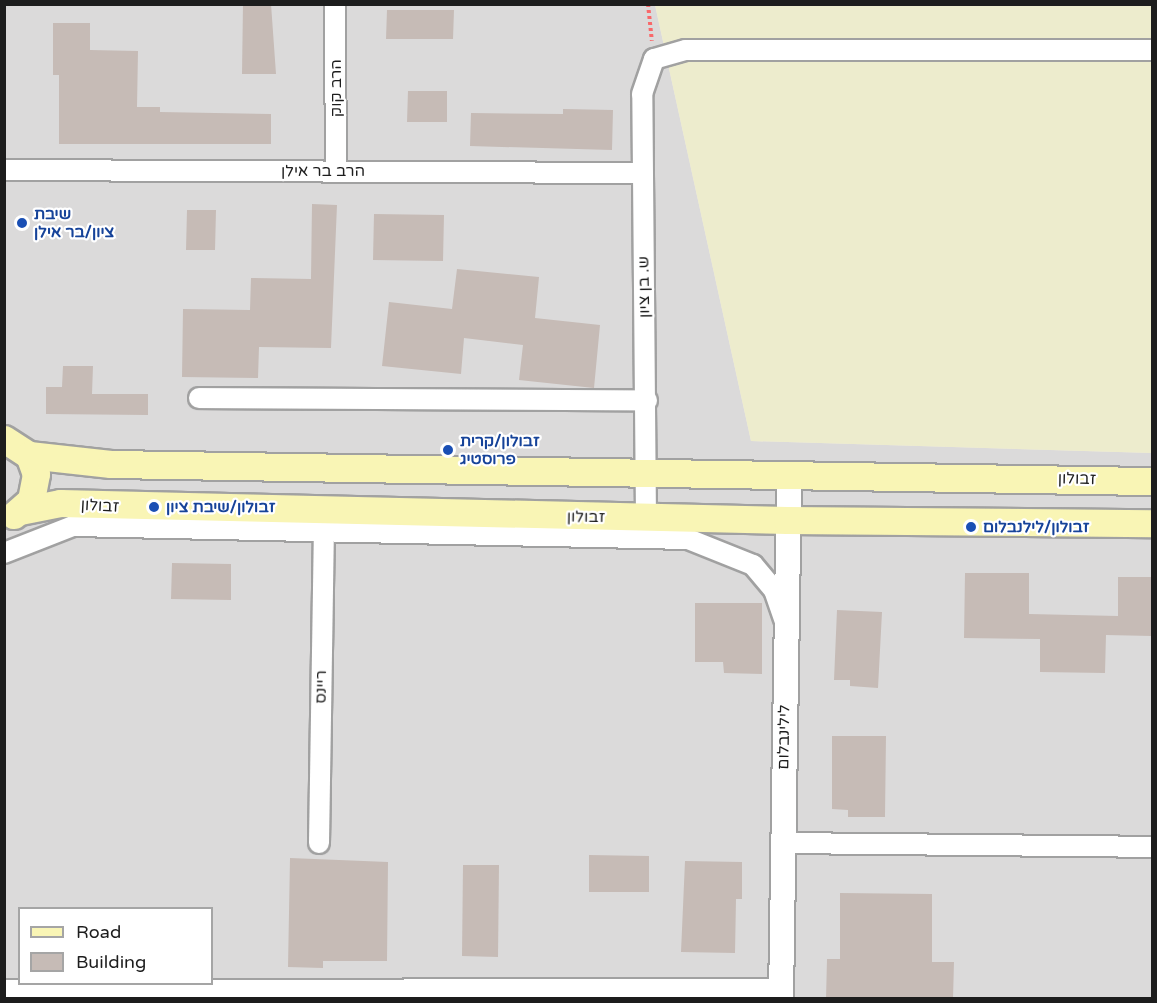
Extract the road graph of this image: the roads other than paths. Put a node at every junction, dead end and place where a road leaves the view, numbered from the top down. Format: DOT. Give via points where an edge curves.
graph roads {
  1 [pos="335,4"];
  2 [pos="1152,50"];
  3 [pos="4,170"];
  4 [pos="336,171"];
  5 [pos="641,173"];
  6 [pos="199,398"];
  7 [pos="647,400"];
  8 [pos="4,439"];
  9 [pos="29,455"];
  10 [pos="647,472"];
  11 [pos="789,475"];
  12 [pos="1152,481"];
  13 [pos="12,514"];
  14 [pos="646,518"];
  15 [pos="787,520"];
  16 [pos="1152,523"];
  17 [pos="324,531"];
  18 [pos="4,553"];
  19 [pos="786,622"];
  20 [pos="319,843"];
  21 [pos="783,843"];
  22 [pos="1152,847"];
  23 [pos="4,990"];
  24 [pos="781,994"];
  1 -- 4 [label="street, הרב קוק"];
  2 -- 5 [label="street, ש. בן ציון" via="686,50 654,59 643,83"];
  3 -- 4 [label="street, הרב בר אילן"];
  4 -- 5 [label="street, הרב בר אילן"];
  5 -- 7 [label="street, ש. בן ציון"];
  6 -- 7 [label="street"];
  7 -- 10 [label="street, ש. בן ציון"];
  8 -- 9 [label="main road"];
  9 -- 10 [label="main road, זבולון" via="111,464"];
  9 -- 13 [label="main road" via="36,474 34,492"];
  10 -- 11 [label="main road, זבולון"];
  10 -- 14 [label="street, ש. בן ציון"];
  11 -- 12 [label="main road, זבולון"];
  11 -- 15 [label="street, לילינבלום"];
  13 -- 14 [label="main road, זבולון" via="60,503"];
  14 -- 15 [label="main road, זבולון"];
  15 -- 16 [label="main road, זבולון"];
  15 -- 19 [label="street, לילינבלום"];
  17 -- 18 [label="street, זבולון" via="73,526 54,530"];
  17 -- 19 [label="street, זבולון" via="688,539 753,565 774,590"];
  17 -- 20 [label="street, ריינס"];
  19 -- 21 [label="street, לילינבלום"];
  21 -- 22 [label="street"];
  21 -- 24 [label="street, לילינבלום"];
  23 -- 24 [label="street"];
}
